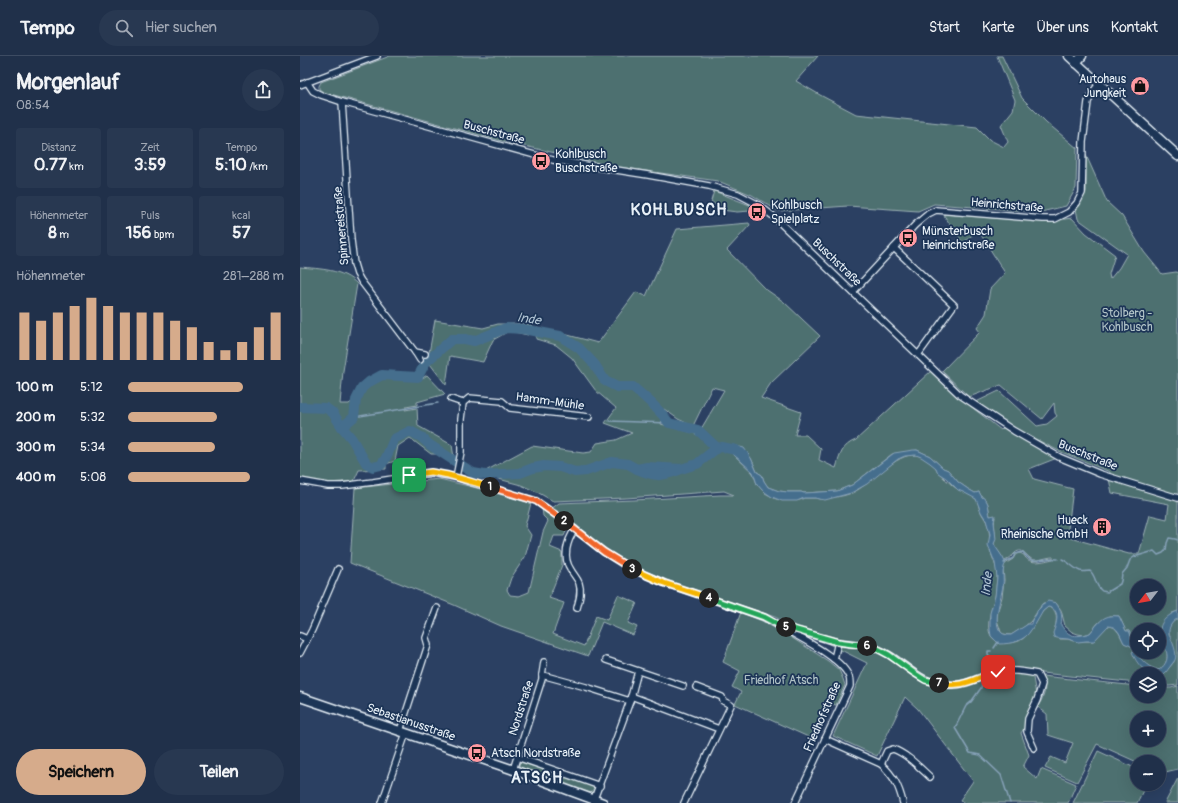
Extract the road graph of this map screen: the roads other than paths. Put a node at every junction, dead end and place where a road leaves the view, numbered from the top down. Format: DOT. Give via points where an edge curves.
graph roads {
  1 [pos="377,56"];
  2 [pos="1069,56"];
  3 [pos="1082,56"];
  4 [pos="1076,63"];
  5 [pos="307,82"];
  6 [pos="1098,84"];
  7 [pos="300,85"];
  8 [pos="342,102"];
  9 [pos="1178,156"];
  10 [pos="894,248"];
  11 [pos="853,292"];
  12 [pos="415,352"];
  13 [pos="425,354"];
  14 [pos="918,355"];
  15 [pos="420,360"];
  16 [pos="451,399"];
  17 [pos="463,403"];
  18 [pos="589,417"];
  19 [pos="456,477"];
  20 [pos="300,481"];
  21 [pos="1178,498"];
  22 [pos="575,529"];
  23 [pos="338,569"];
  24 [pos="437,608"];
  25 [pos="577,608"];
  26 [pos="779,625"];
  27 [pos="300,636"];
  28 [pos="307,639"];
  29 [pos="838,642"];
  30 [pos="300,653"];
  31 [pos="834,659"];
  32 [pos="606,660"];
  33 [pos="544,662"];
  34 [pos="638,671"];
  35 [pos="542,675"];
  36 [pos="683,686"];
  37 [pos="696,687"];
  38 [pos="300,698"];
  39 [pos="630,699"];
  40 [pos="720,729"];
  41 [pos="403,732"];
  42 [pos="825,739"];
  43 [pos="1034,748"];
  44 [pos="517,757"];
  45 [pos="881,764"];
  46 [pos="513,770"];
  47 [pos="930,778"];
  48 [pos="600,786"];
  49 [pos="591,800"];
  50 [pos="382,803"];
  51 [pos="603,803"];
  52 [pos="684,803"];
  53 [pos="795,803"];
  54 [pos="903,803"];
  1 -- 5 [label="street"];
  2 -- 4 [label="main road"];
  3 -- 4 [label="main road"];
  4 -- 6 [label="main road"];
  5 -- 7 [label="street"];
  5 -- 8 [label="street, Buschstraße" via="313,91"];
  6 -- 9 [label="main road"];
  6 -- 10 [label="street, Heinrichstraße" via="1088,102 1083,142 1082,193 1069,212 1055,219 1043,219 936,210 923,218"];
  8 -- 11 [label="street, Buschstraße" via="553,160 709,186 738,194 773,216"];
  8 -- 12 [label="street, Spinnereistraße" via="354,264 361,281"];
  10 -- 11 [label="street, Heinrichstraße"];
  10 -- 14 [label="street" via="954,305"];
  11 -- 14 [label="street, Buschstraße"];
  12 -- 13 [label="street"];
  12 -- 15 [label="street, Spinnereistraße"];
  14 -- 21 [label="street, Buschstraße" via="960,395 1014,431 1058,456 1100,474"];
  16 -- 17 [label="street"];
  17 -- 18 [label="street, Hamm-Mühle" via="469,398 478,398 502,401 510,408"];
  17 -- 19 [label="street" via="461,452"];
  19 -- 20 [label="street" via="431,472 342,486"];
  19 -- 22 [label="street" via="536,501"];
  22 -- 25 [label="street" via="566,550 567,562 579,583"];
  22 -- 26 [label="street" via="604,552 634,570 764,617"];
  23 -- 28 [label="street"];
  24 -- 41 [label="street" via="426,638 428,645"];
  26 -- 29 [label="street"];
  26 -- 31 [label="street, Friedhofstraße"];
  27 -- 28 [label="street"];
  28 -- 30 [label="street"];
  29 -- 31 [label="street"];
  29 -- 43 [label="street" via="876,648 919,677 942,684 961,684 998,672 1037,674 1042,684 1028,719 1027,732"];
  31 -- 42 [label="street, Friedhofstraße" via="849,677 850,686"];
  32 -- 34 [label="street"];
  33 -- 35 [label="street, Nordstraße"];
  34 -- 36 [label="street"];
  34 -- 39 [label="street"];
  35 -- 39 [label="street, Nordstraße"];
  35 -- 44 [label="street, Nordstraße"];
  37 -- 40 [label="street" via="722,697 723,701 731,705"];
  38 -- 41 [label="main road, Sebastianusstraße"];
  39 -- 40 [label="street, Nordstraße" via="676,712"];
  39 -- 48 [label="street"];
  40 -- 52 [label="street"];
  41 -- 46 [label="main road, Sebastianusstraße"];
  41 -- 50 [label="street"];
  42 -- 45 [label="street"];
  42 -- 53 [label="street, Friedhofstraße"];
  44 -- 46 [label="street, Nordstraße"];
  44 -- 48 [label="street"];
  45 -- 47 [label="street" via="887,751 893,749 905,755"];
  45 -- 54 [label="street" via="895,779"];
  46 -- 49 [label="main road, Sebastianusstraße"];
  48 -- 49 [label="street"];
  49 -- 51 [label="main road, Sebastianusstraße"];
}
